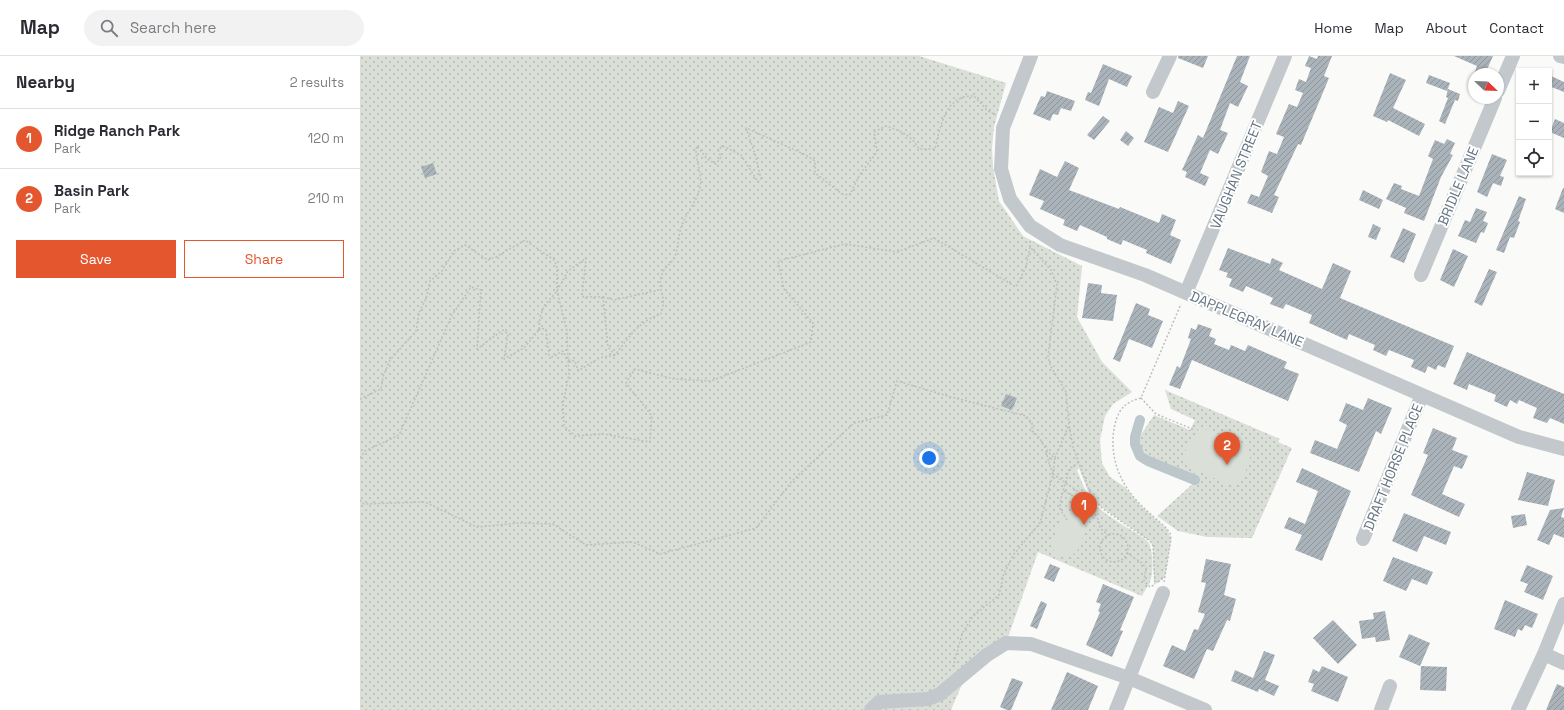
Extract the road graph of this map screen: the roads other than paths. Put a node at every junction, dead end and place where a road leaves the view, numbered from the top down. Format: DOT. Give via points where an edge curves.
graph roads {
  1 [pos="1031,56"];
  2 [pos="1170,56"];
  3 [pos="1285,56"];
  4 [pos="1513,56"];
  5 [pos="1560,56"];
  6 [pos="1564,58"];
  7 [pos="1504,77"];
  8 [pos="1153,92"];
  9 [pos="1492,104"];
  10 [pos="1421,274"];
  11 [pos="1186,293"];
  12 [pos="1422,395"];
  13 [pos="1564,449"];
  14 [pos="1363,540"];
  15 [pos="1159,589"];
  16 [pos="1564,604"];
  17 [pos="1544,654"];
  18 [pos="1564,663"];
  19 [pos="1128,678"];
  20 [pos="1390,686"];
  21 [pos="871,710"];
  22 [pos="1116,710"];
  23 [pos="1205,710"];
  24 [pos="1381,710"];
  25 [pos="1518,710"];
  1 -- 11 [label="street, DAPPLEGRAY LANE" via="1004,124 1001,169 1010,200 1030,226 1060,245 1146,275"];
  2 -- 8 [label="street"];
  3 -- 11 [label="street, VAUGHAN STREET"];
  4 -- 7 [label="street"];
  5 -- 6 [label="street"];
  9 -- 10 [label="street, BRIDLE LANE"];
  11 -- 12 [label="street, DAPPLEGRAY LANE"];
  12 -- 13 [label="street, DAPPLEGRAY LANE" via="1519,437"];
  12 -- 14 [label="street, DRAFT HORSE PLACE"];
  15 -- 19 [label="street"];
  16 -- 17 [label="street"];
  17 -- 18 [label="street"];
  17 -- 25 [label="street"];
  19 -- 21 [label="street" via="1031,644 1006,643 986,655 940,694 928,699 879,702"];
  19 -- 22 [label="street"];
  19 -- 23 [label="street"];
  20 -- 24 [label="street"];
}
